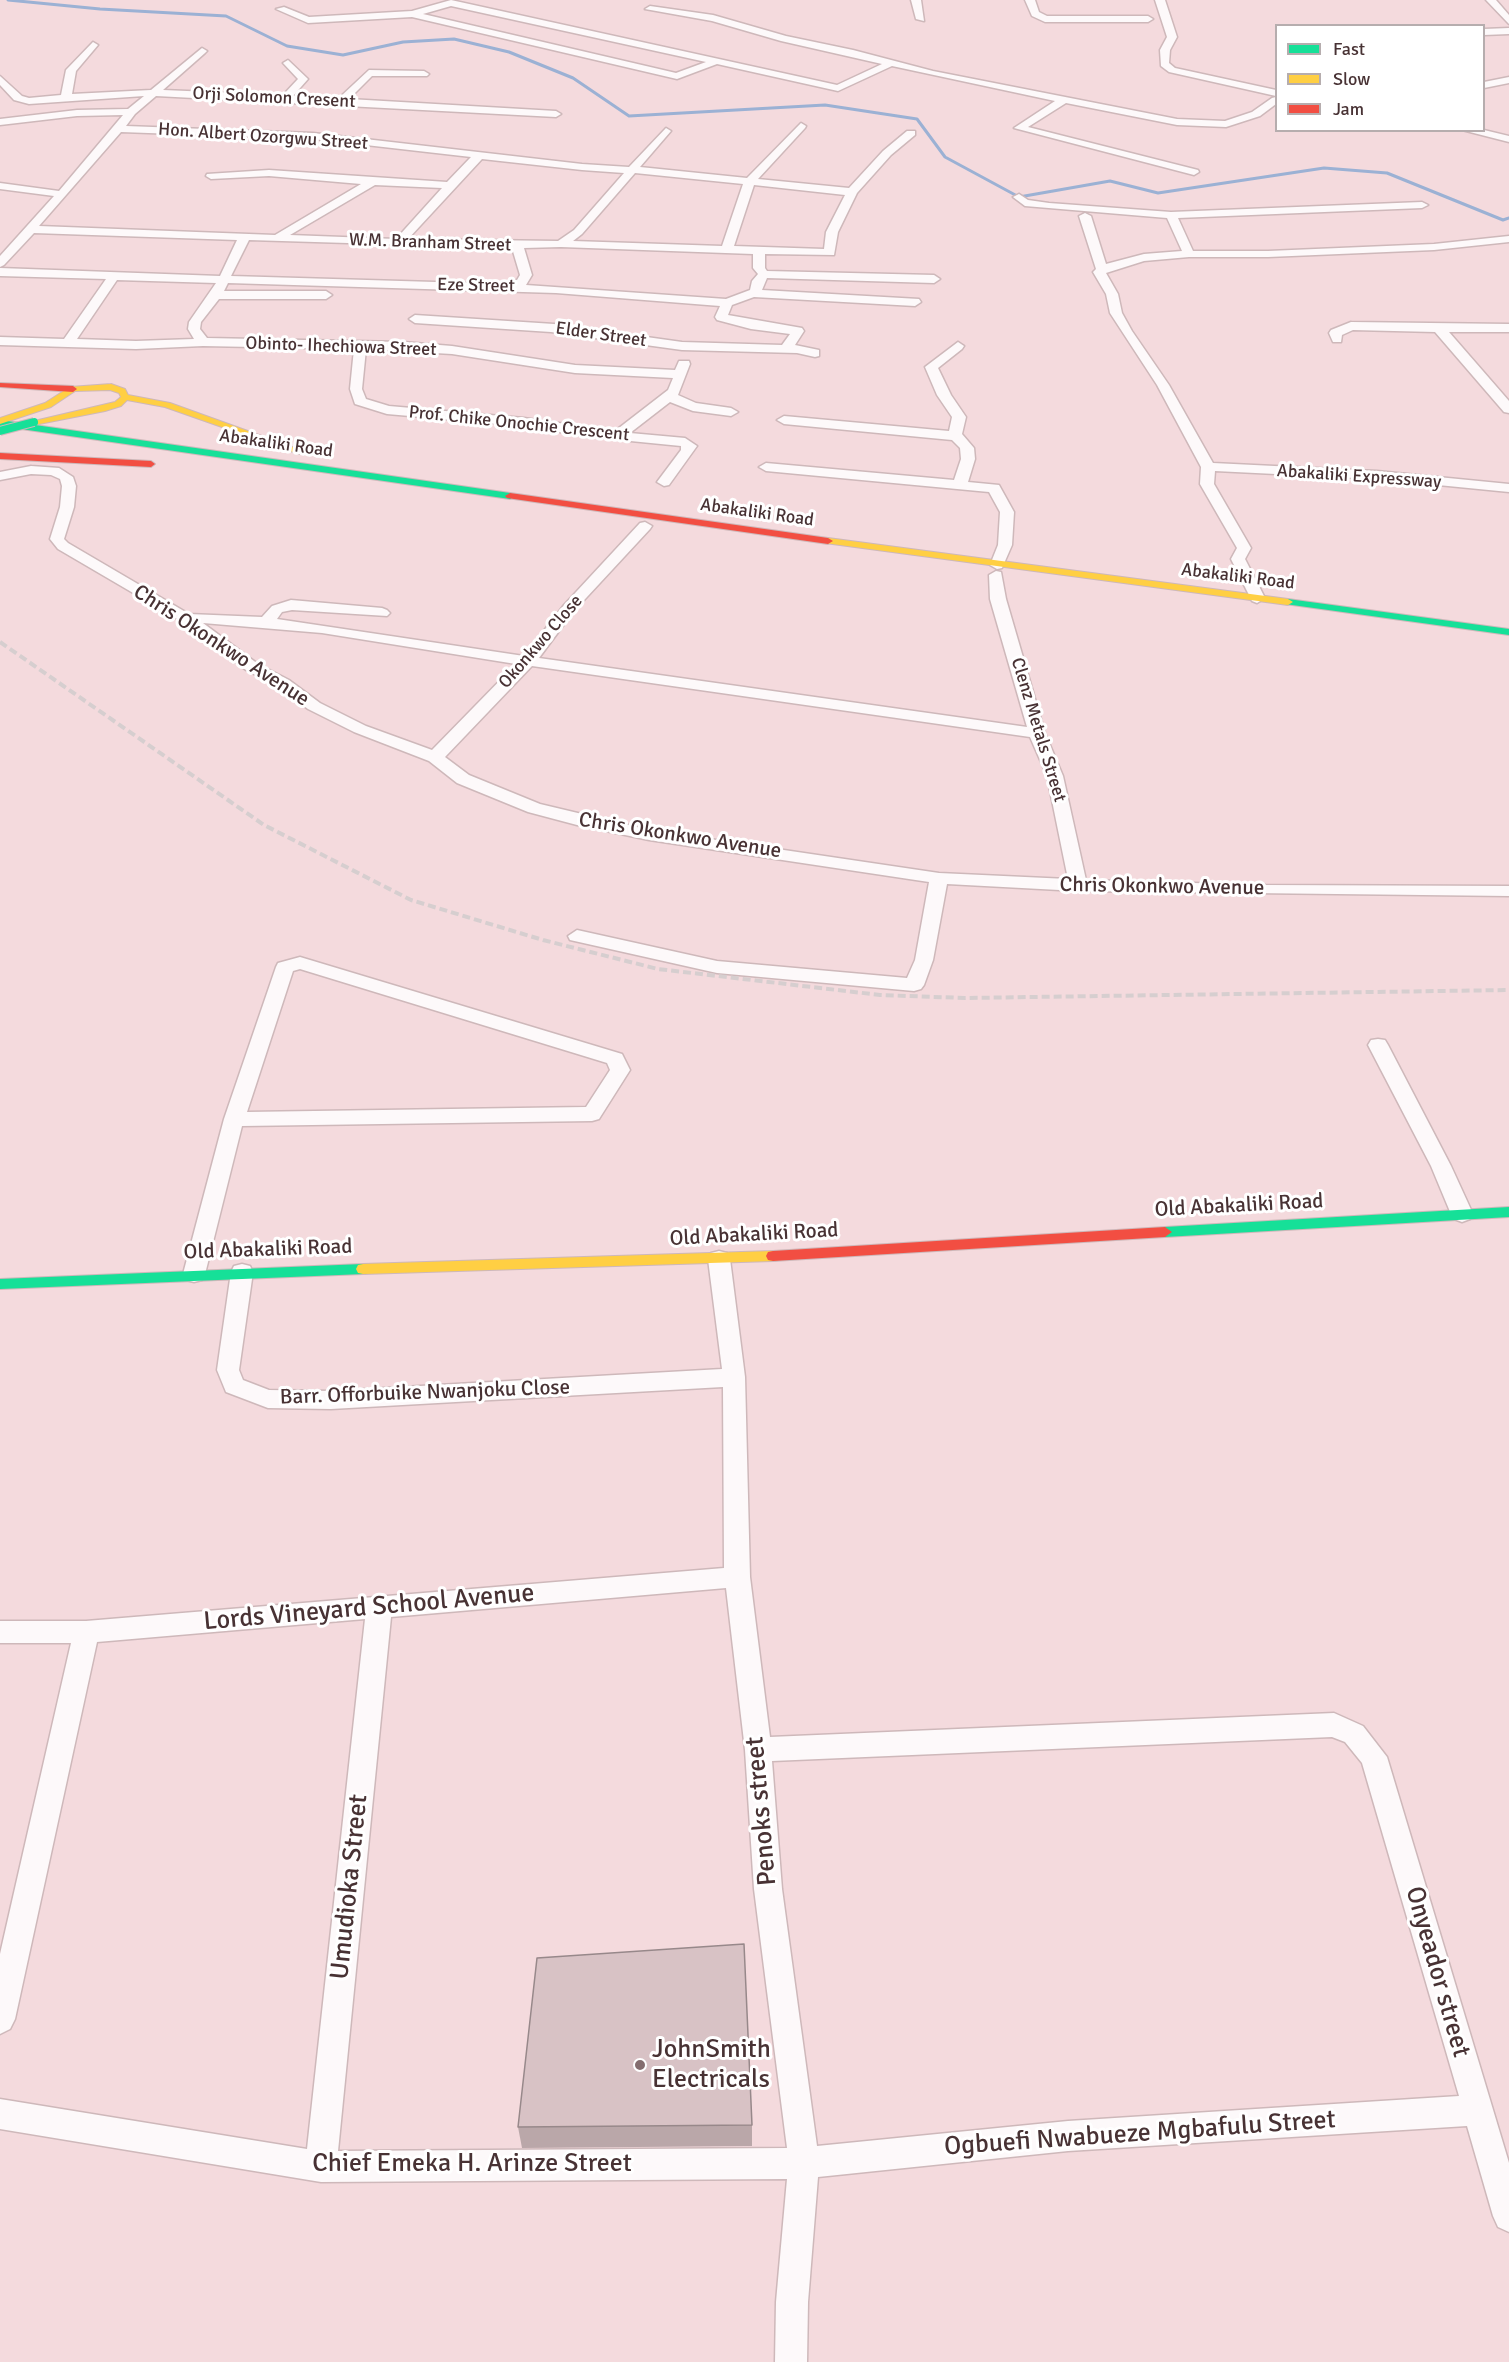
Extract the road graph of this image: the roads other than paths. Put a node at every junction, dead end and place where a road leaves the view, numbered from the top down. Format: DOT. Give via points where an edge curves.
graph roads {
  1 [pos="916,0"];
  2 [pos="1030,0"];
  3 [pos="1160,0"];
  4 [pos="1491,0"];
  5 [pos="281,9"];
  6 [pos="650,9"];
  7 [pos="410,14"];
  8 [pos="921,19"];
  9 [pos="1148,19"];
  10 [pos="1509,21"];
  11 [pos="1509,31"];
  12 [pos="1485,32"];
  13 [pos="93,45"];
  14 [pos="202,51"];
  15 [pos="717,61"];
  16 [pos="288,63"];
  17 [pos="891,63"];
  18 [pos="424,74"];
  19 [pos="0,80"];
  20 [pos="1509,80"];
  21 [pos="1485,85"];
  22 [pos="1275,93"];
  23 [pos="154,94"];
  24 [pos="66,98"];
  25 [pos="285,99"];
  26 [pos="1066,99"];
  27 [pos="1275,101"];
  28 [pos="341,102"];
  29 [pos="130,112"];
  30 [pos="556,114"];
  31 [pos="0,122"];
  32 [pos="801,126"];
  33 [pos="119,129"];
  34 [pos="666,131"];
  35 [pos="1476,132"];
  36 [pos="912,134"];
  37 [pos="1509,139"];
  38 [pos="479,156"];
  39 [pos="630,171"];
  40 [pos="1194,172"];
  41 [pos="211,176"];
  42 [pos="373,182"];
  43 [pos="748,182"];
  44 [pos="450,185"];
  45 [pos="0,186"];
  46 [pos="852,192"];
  47 [pos="60,194"];
  48 [pos="1019,197"];
  49 [pos="1422,206"];
  50 [pos="1171,215"];
  51 [pos="1085,216"];
  52 [pos="30,229"];
  53 [pos="245,236"];
  54 [pos="277,238"];
  55 [pos="1509,239"];
  56 [pos="400,241"];
  57 [pos="561,244"];
  58 [pos="517,245"];
  59 [pos="727,249"];
  60 [pos="759,251"];
  61 [pos="1189,254"];
  62 [pos="0,264"];
  63 [pos="1102,269"];
  64 [pos="0,272"];
  65 [pos="764,274"];
  66 [pos="114,276"];
  67 [pos="934,279"];
  68 [pos="224,280"];
  69 [pos="430,286"];
  70 [pos="508,286"];
  71 [pos="751,293"];
  72 [pos="356,295"];
  73 [pos="216,296"];
  74 [pos="727,303"];
  75 [pos="915,303"];
  76 [pos="1509,327"];
  77 [pos="1439,328"];
  78 [pos="409,333"];
  79 [pos="1336,339"];
  80 [pos="0,341"];
  81 [pos="203,342"];
  82 [pos="68,343"];
  83 [pos="360,346"];
  84 [pos="682,346"];
  85 [pos="958,346"];
  86 [pos="786,349"];
  87 [pos="814,352"];
  88 [pos="680,374"];
  89 [pos="0,385"];
  90 [pos="73,389"];
  91 [pos="668,396"];
  92 [pos="125,397"];
  93 [pos="1509,410"];
  94 [pos="731,412"];
  95 [pos="784,420"];
  96 [pos="0,422"];
  97 [pos="0,433"];
  98 [pos="617,436"];
  99 [pos="955,436"];
  100 [pos="0,456"];
  101 [pos="164,465"];
  102 [pos="200,466"];
  103 [pos="766,467"];
  104 [pos="1208,467"];
  105 [pos="248,469"];
  106 [pos="0,476"];
  107 [pos="381,477"];
  108 [pos="664,482"];
  109 [pos="960,485"];
  110 [pos="1509,488"];
  111 [pos="645,526"];
  112 [pos="996,570"];
  113 [pos="1257,598"];
  114 [pos="382,613"];
  115 [pos="186,618"];
  116 [pos="266,622"];
  117 [pos="1509,632"];
  118 [pos="1509,642"];
  119 [pos="528,661"];
  120 [pos="1037,733"];
  121 [pos="435,757"];
  122 [pos="939,878"];
  123 [pos="1078,886"];
  124 [pos="1509,891"];
  125 [pos="577,936"];
  126 [pos="1378,1045"];
  127 [pos="234,1119"];
  128 [pos="1509,1212"];
  129 [pos="1462,1214"];
  130 [pos="719,1259"];
  131 [pos="242,1272"];
  132 [pos="194,1274"];
  133 [pos="0,1284"];
  134 [pos="734,1377"];
  135 [pos="737,1577"];
  136 [pos="379,1606"];
  137 [pos="0,1632"];
  138 [pos="86,1632"];
  139 [pos="758,1750"];
  140 [pos="0,2019"];
  141 [pos="1477,2110"];
  142 [pos="0,2114"];
  143 [pos="804,2163"];
  144 [pos="321,2167"];
  145 [pos="1509,2216"];
  146 [pos="791,2362"];
  1 -- 8 [label="street"];
  2 -- 9 [label="street" via="1035,14 1045,19"];
  3 -- 22 [label="street" via="1172,37 1165,50 1164,64 1172,70"];
  4 -- 10 [label="street"];
  5 -- 7 [label="street" via="308,20"];
  6 -- 17 [label="street" via="713,18"];
  7 -- 15 [label="street" via="451,3"];
  7 -- 15 [label="street" via="677,76"];
  11 -- 12 [label="street"];
  13 -- 24 [label="street" via="71,70"];
  14 -- 23 [label="street"];
  15 -- 17 [label="street" via="838,88"];
  16 -- 25 [label="street" via="303,79"];
  17 -- 26 [label="street"];
  18 -- 28 [label="street" via="369,73"];
  19 -- 24 [label="street, Orji Solomon Cresent" via="23,100"];
  20 -- 21 [label="street"];
  23 -- 24 [label="street, Orji Solomon Cresent"];
  23 -- 25 [label="street, Orji Solomon Cresent" via="238,94"];
  23 -- 29 [label="street"];
  25 -- 28 [label="street, Orji Solomon Cresent"];
  26 -- 27 [label="street" via="1196,124 1226,124 1243,119"];
  26 -- 40 [label="street" via="1018,128"];
  28 -- 30 [label="street, Orji Solomon Cresent"];
  29 -- 31 [label="street" via="77,113"];
  29 -- 33 [label="street"];
  32 -- 43 [label="street"];
  33 -- 38 [label="street, Hon. Albert Ozorgwu Street" via="313,136"];
  33 -- 47 [label="street"];
  34 -- 39 [label="street"];
  35 -- 37 [label="street"];
  36 -- 46 [label="street" via="887,153"];
  38 -- 39 [label="street, Hon. Albert Ozorgwu Street"];
  38 -- 44 [label="street"];
  39 -- 43 [label="street, Hon. Albert Ozorgwu Street"];
  39 -- 57 [label="street" via="578,232"];
  41 -- 42 [label="street" via="269,173"];
  42 -- 44 [label="street"];
  42 -- 54 [label="street"];
  43 -- 46 [label="street, Hon. Albert Ozorgwu Street"];
  43 -- 59 [label="street"];
  44 -- 56 [label="street"];
  45 -- 47 [label="street"];
  46 -- 60 [label="street, W.M. Branham Street" via="832,232 830,254"];
  47 -- 52 [label="street"];
  48 -- 50 [label="street" via="1025,202 1049,206"];
  49 -- 50 [label="street"];
  50 -- 61 [label="street"];
  51 -- 63 [label="street"];
  52 -- 53 [label="street, W.M. Branham Street"];
  52 -- 62 [label="street"];
  53 -- 54 [label="street, W.M. Branham Street"];
  53 -- 68 [label="street"];
  54 -- 56 [label="street, W.M. Branham Street"];
  55 -- 61 [label="street" via="1422,248"];
  56 -- 58 [label="street, W.M. Branham Street"];
  57 -- 58 [label="street, W.M. Branham Street"];
  57 -- 59 [label="street, W.M. Branham Street"];
  58 -- 70 [label="street" via="526,275 521,283"];
  59 -- 60 [label="street, W.M. Branham Street"];
  60 -- 65 [label="street" via="759,268"];
  61 -- 63 [label="street" via="1144,258"];
  63 -- 104 [label="street" via="1099,272 1112,294 1116,313 1163,385"];
  64 -- 66 [label="street, Eze Street"];
  65 -- 67 [label="street"];
  65 -- 71 [label="street" via="756,292"];
  66 -- 68 [label="street, Eze Street"];
  66 -- 82 [label="street"];
  68 -- 69 [label="street, Eze Street"];
  68 -- 73 [label="street"];
  69 -- 70 [label="street, Eze Street"];
  69 -- 78 [label="street"];
  70 -- 74 [label="street, Eze Street"];
  71 -- 74 [label="street"];
  71 -- 75 [label="street"];
  72 -- 73 [label="street"];
  73 -- 81 [label="street" via="195,322 194,329"];
  74 -- 86 [label="street" via="720,317 725,320 798,331"];
  76 -- 77 [label="street"];
  77 -- 79 [label="street" via="1357,325 1340,329 1335,333"];
  77 -- 93 [label="street"];
  78 -- 83 [label="street, Obinto- Ihechiowa Street"];
  78 -- 84 [label="street, Elder Street" via="554,328"];
  78 -- 88 [label="street, Obinto- Ihechiowa Street" via="452,351 575,369"];
  80 -- 82 [label="street, Obinto- Ihechiowa Street"];
  81 -- 82 [label="street, Obinto- Ihechiowa Street"];
  81 -- 83 [label="street, Obinto- Ihechiowa Street"];
  83 -- 98 [label="street, Prof. Chike Onochie Crescent" via="356,395 372,406"];
  84 -- 86 [label="street, Elder Street"];
  84 -- 88 [label="street" via="685,368"];
  85 -- 99 [label="street" via="932,367 959,417"];
  86 -- 87 [label="street, Elder Street"];
  88 -- 91 [label="street" via="674,392"];
  89 -- 90 [label="main road"];
  90 -- 92 [label="main road" via="111,387 122,391"];
  90 -- 96 [label="main road" via="48,405"];
  91 -- 94 [label="street" via="693,407"];
  91 -- 98 [label="street"];
  92 -- 97 [label="main road, bridge" via="105,408"];
  92 -- 107 [label="main road" via="167,405"];
  95 -- 99 [label="street"];
  96 -- 107 [label="main road, Abakaliki Road"];
  97 -- 105 [label="main road, Abakaliki Road"];
  98 -- 108 [label="street, Prof. Chike Onochie Crescent" via="685,442 690,446"];
  99 -- 109 [label="street" via="965,442 969,459"];
  100 -- 101 [label="main road"];
  102 -- 105 [label="main road"];
  103 -- 109 [label="street"];
  104 -- 110 [label="street, Abakaliki Expressway" via="1377,475"];
  104 -- 113 [label="street" via="1207,484 1244,548 1238,559"];
  105 -- 111 [label="main road, Abakaliki Road"];
  106 -- 115 [label="street, Chris Okonkwo Avenue" via="31,470 54,471 66,477 67,507 57,539"];
  107 -- 112 [label="main road, Abakaliki Road"];
  109 -- 112 [label="street" via="994,488 1007,512 1005,545"];
  111 -- 112 [label="main road, Abakaliki Road"];
  111 -- 119 [label="street, Okonkwo Close" via="569,608"];
  112 -- 113 [label="main road, Abakaliki Road"];
  112 -- 118 [label="main road, Abakaliki Road"];
  112 -- 120 [label="street, Clenz Metals Street" via="998,598"];
  113 -- 117 [label="main road, Abakaliki Road"];
  114 -- 116 [label="street" via="291,604 277,609"];
  115 -- 116 [label="street"];
  115 -- 121 [label="street, Chris Okonkwo Avenue" via="314,706 360,729"];
  116 -- 119 [label="street"];
  119 -- 120 [label="street"];
  119 -- 121 [label="street, Okonkwo Close"];
  120 -- 123 [label="street, Clenz Metals Street" via="1055,776"];
  121 -- 122 [label="street, Chris Okonkwo Avenue" via="463,779 534,808 577,820 649,835"];
  122 -- 123 [label="street, Chris Okonkwo Avenue"];
  122 -- 125 [label="street" via="924,960 914,985 717,967"];
  123 -- 124 [label="street, Chris Okonkwo Avenue"];
  126 -- 129 [label="street"];
  127 -- 127 [label="street" via="285,967 300,963 615,1059 620,1070 592,1114"];
  127 -- 132 [label="street"];
  128 -- 129 [label="main road, Old Abakaliki Road"];
  129 -- 130 [label="main road, Old Abakaliki Road"];
  130 -- 131 [label="main road, Old Abakaliki Road"];
  130 -- 134 [label="street, Penoks street"];
  131 -- 132 [label="main road, Old Abakaliki Road"];
  131 -- 134 [label="street, Barr. Offorbuike Nwanjoku Close" via="228,1370 234,1386 268,1399 343,1399"];
  132 -- 133 [label="main road, Old Abakaliki Road"];
  134 -- 135 [label="street, Penoks street"];
  135 -- 136 [label="street, Lords Vineyard School Avenue"];
  135 -- 139 [label="street, Penoks street"];
  136 -- 138 [label="street, Lords Vineyard School Avenue"];
  136 -- 144 [label="street, Umudioka Street"];
  137 -- 138 [label="street, Lords Vineyard School Avenue"];
  138 -- 140 [label="street"];
  139 -- 141 [label="street, Onyeador street" via="1334,1725 1353,1734 1374,1757"];
  139 -- 143 [label="street, Penoks street" via="768,1889"];
  141 -- 143 [label="street, Ogbuefi Nwabueze Mgbafulu Street" via="1068,2136"];
  141 -- 145 [label="street, Onyeador street"];
  142 -- 144 [label="street, Chief Emeka H. Arinze Street"];
  143 -- 144 [label="street, Chief Emeka H. Arinze Street"];
  143 -- 146 [label="street, Penoks street"];
}
